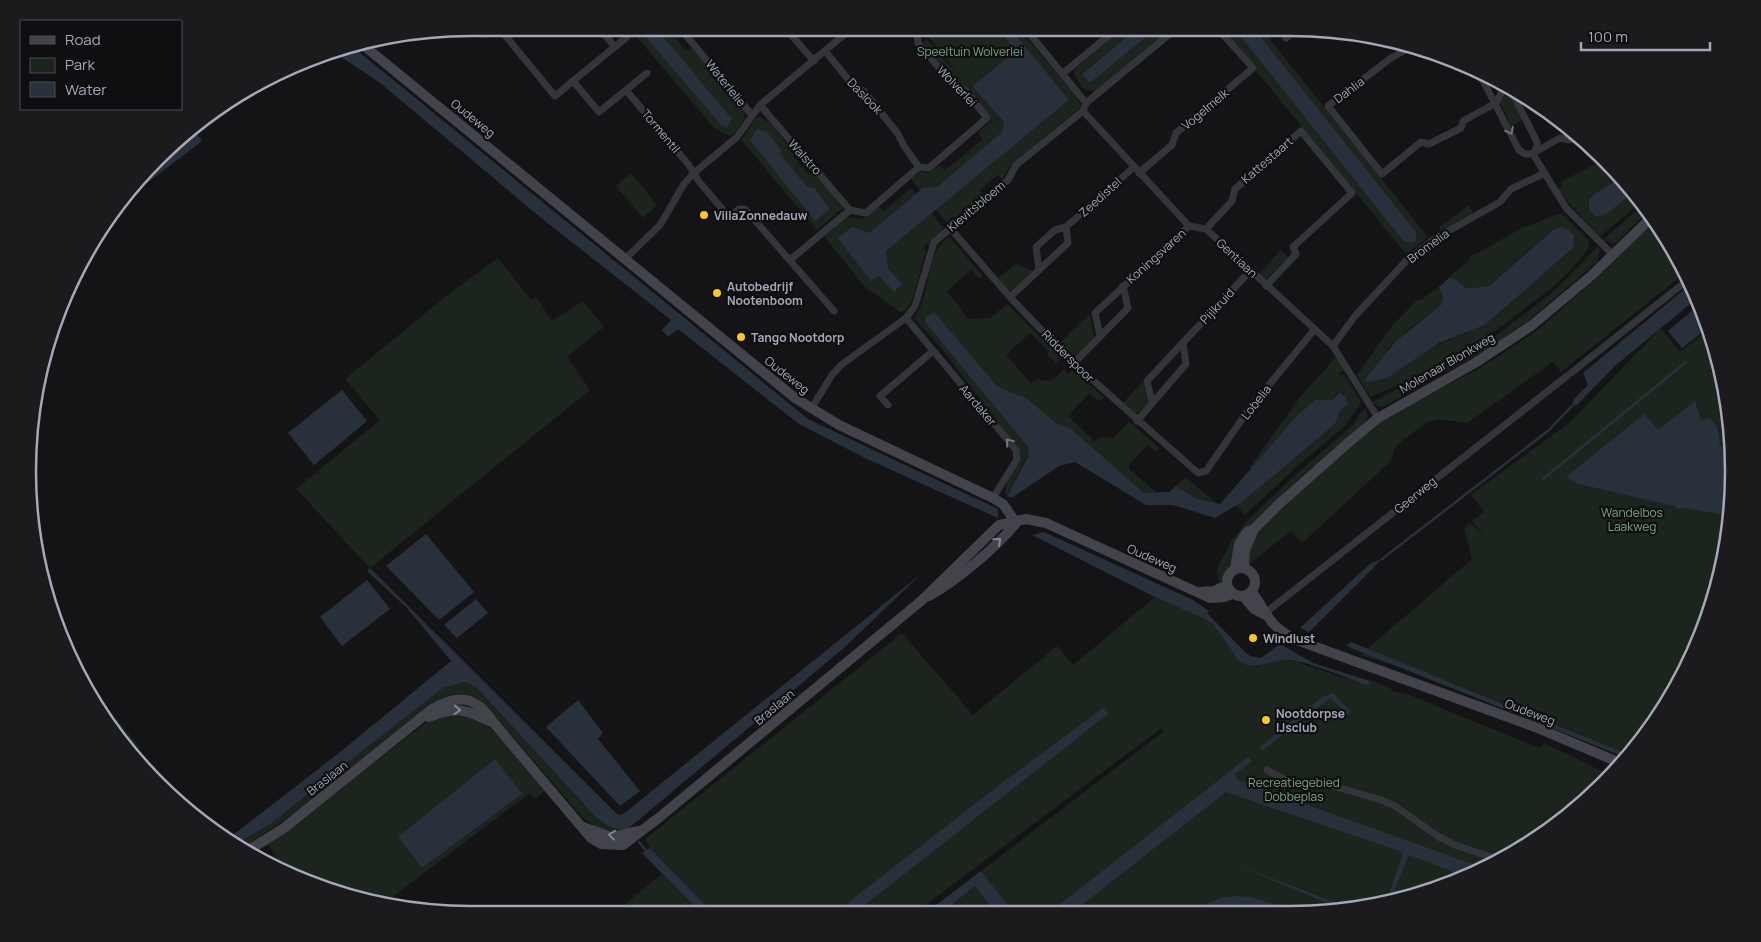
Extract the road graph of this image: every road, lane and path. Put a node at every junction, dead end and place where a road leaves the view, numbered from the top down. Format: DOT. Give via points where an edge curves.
graph roads {
  1 [pos="505,36"];
  2 [pos="606,36"];
  3 [pos="628,36"];
  4 [pos="687,36"];
  5 [pos="792,36"];
  6 [pos="843,36"];
  7 [pos="917,36"];
  8 [pos="1031,36"];
  9 [pos="1108,36"];
  10 [pos="1167,36"];
  11 [pos="1224,36"];
  12 [pos="1288,36"];
  13 [pos="1286,38"];
  14 [pos="615,47"];
  15 [pos="369,49"];
  16 [pos="825,51"];
  17 [pos="1403,51"];
  18 [pos="814,61"];
  19 [pos="647,73"];
  20 [pos="1062,74"];
  21 [pos="573,82"];
  22 [pos="1484,82"];
  23 [pos="626,90"];
  24 [pos="1503,92"];
  25 [pos="1514,99"];
  26 [pos="1496,102"];
  27 [pos="1086,103"];
  28 [pos="760,104"];
  29 [pos="1083,111"];
  30 [pos="752,115"];
  31 [pos="1571,139"];
  32 [pos="1533,154"];
  33 [pos="920,167"];
  34 [pos="1134,167"];
  35 [pos="694,173"];
  36 [pos="1140,173"];
  37 [pos="1545,173"];
  38 [pos="850,210"];
  39 [pos="1646,222"];
  40 [pos="1189,226"];
  41 [pos="1066,227"];
  42 [pos="950,228"];
  43 [pos="1206,229"];
  44 [pos="1613,255"];
  45 [pos="626,258"];
  46 [pos="790,260"];
  47 [pos="1039,270"];
  48 [pos="1251,270"];
  49 [pos="1683,285"];
  50 [pos="1123,286"];
  51 [pos="1266,286"];
  52 [pos="1010,297"];
  53 [pos="834,311"];
  54 [pos="906,318"];
  55 [pos="1314,330"];
  56 [pos="1100,336"];
  57 [pos="1182,343"];
  58 [pos="1333,346"];
  59 [pos="933,351"];
  60 [pos="1074,364"];
  61 [pos="1152,403"];
  62 [pos="888,405"];
  63 [pos="811,409"];
  64 [pos="1378,418"];
  65 [pos="1137,421"];
  66 [pos="1198,473"];
  67 [pos="992,498"];
  68 [pos="1016,523"];
  69 [pos="1240,569"];
  70 [pos="1230,590"];
  71 [pos="1248,594"];
  72 [pos="1264,614"];
  73 [pos="1615,760"];
  74 [pos="1266,770"];
  75 [pos="253,847"];
  76 [pos="1490,857"];
  1 -- 21 [label="street" via="555,96"];
  2 -- 14 [label="street"];
  3 -- 14 [label="street"];
  4 -- 30 [label="street, Waterlelie"];
  5 -- 18 [label="street"];
  6 -- 16 [label="street"];
  7 -- 33 [label="street, Wolverlei" via="918,43 955,87 965,90 987,118 929,168"];
  8 -- 20 [label="street"];
  9 -- 20 [label="street"];
  10 -- 27 [label="street"];
  11 -- 36 [label="street, Vogelmelk" via="1253,68 1176,133 1172,144"];
  12 -- 13 [label="street"];
  14 -- 21 [label="street"];
  15 -- 45 [label="main road, Oudeweg"];
  16 -- 18 [label="street"];
  16 -- 33 [label="street, Daslook" via="856,89 864,91 887,119"];
  17 -- 26 [label="street, Dahlia" via="1328,106 1382,174 1421,142 1429,144 1461,128 1463,121"];
  18 -- 28 [label="street"];
  19 -- 23 [label="street"];
  20 -- 27 [label="street"];
  21 -- 23 [label="street" via="599,112"];
  22 -- 26 [label="street"];
  23 -- 35 [label="street, Tormentil"];
  24 -- 26 [label="street"];
  25 -- 32 [label="street" via="1537,142"];
  26 -- 32 [label="street, one-way" via="1519,150"];
  27 -- 29 [label="street"];
  28 -- 30 [label="street"];
  28 -- 38 [label="street, Walstro"];
  29 -- 34 [label="street"];
  29 -- 42 [label="street, Kievitsbloem" via="1016,165 1008,180"];
  30 -- 35 [label="street" via="734,139"];
  31 -- 32 [label="street" via="1560,138"];
  32 -- 37 [label="street"];
  33 -- 38 [label="street" via="866,213"];
  34 -- 36 [label="street"];
  34 -- 41 [label="street, Zeedistel"];
  35 -- 45 [label="street" via="660,224"];
  35 -- 46 [label="street, Tormentil" via="725,212 731,215 745,209"];
  36 -- 40 [label="street"];
  37 -- 44 [label="street" via="1566,208"];
  37 -- 58 [label="street, Bromelia" via="1511,189 1500,202 1434,239 1406,261 1355,316"];
  38 -- 46 [label="street"];
  39 -- 44 [label="main road, Molenaar Blonkweg"];
  40 -- 43 [label="street, Gentiaan"];
  40 -- 50 [label="street, Koningsvaren"];
  41 -- 47 [label="street" via="1068,243"];
  41 -- 47 [label="street, Zeedistel" via="1056,230 1036,247"];
  42 -- 52 [label="street, Ridderspoor"];
  42 -- 54 [label="street, Kievitsbloem" via="934,242 915,306"];
  43 -- 48 [label="street, Gentiaan"];
  43 -- 51 [label="street, Kattestaart" via="1232,201 1235,189 1301,131 1352,193 1293,247 1296,254"];
  44 -- 64 [label="main road, Molenaar Blonkweg" via="1556,307 1506,343"];
  45 -- 63 [label="main road, Oudeweg"];
  46 -- 53 [label="street"];
  47 -- 52 [label="street"];
  48 -- 51 [label="street, Gentiaan"];
  48 -- 57 [label="street, Pijlkruid"];
  49 -- 72 [label="street, Geerweg"];
  50 -- 56 [label="street, Koningsvaren" via="1128,308"];
  50 -- 56 [label="street, Koningsvaren" via="1095,313"];
  51 -- 55 [label="street, Gentiaan"];
  52 -- 60 [label="street, Ridderspoor"];
  54 -- 59 [label="street, Aardaker"];
  54 -- 63 [label="street, Kievitsbloem" via="841,365"];
  55 -- 58 [label="street, Gentiaan"];
  55 -- 66 [label="street, Lobelia" via="1247,412 1206,471"];
  56 -- 60 [label="street, Koningsvaren"];
  57 -- 61 [label="street" via="1186,364"];
  57 -- 61 [label="street, Pijlkruid" via="1147,381"];
  58 -- 64 [label="street, Gentiaan"];
  59 -- 62 [label="street" via="880,396"];
  67 -- 59 [label="street, Aardaker, one-way" via="1018,454"];
  60 -- 65 [label="street, Ridderspoor"];
  61 -- 65 [label="street"];
  63 -- 67 [label="main road, Oudeweg"];
  64 -- 69 [label="main road, Molenaar Blonkweg" via="1254,529"];
  65 -- 66 [label="street, Ridderspoor"];
  67 -- 68 [label="main road, Oudeweg" via="1003,504"];
  68 -- 70 [label="main road, Oudeweg" via="1026,520 1046,523 1215,599"];
  68 -- 75 [label="main road, Braslaan" via="999,525 920,601 642,830 611,837 582,826 493,722 455,709 421,720 284,828"];
  69 -- 70 [label="main road" via="1228,576"];
  69 -- 71 [label="main road" via="1250,572 1255,578 1255,585"];
  70 -- 71 [label="main road"];
  71 -- 72 [label="main road, Oudeweg" via="1261,604"];
  72 -- 73 [label="main road, Oudeweg" via="1280,631 1309,645 1526,724"];
  74 -- 76 [label="street" via="1289,782 1330,784 1378,799 1395,806 1454,845"];
}
